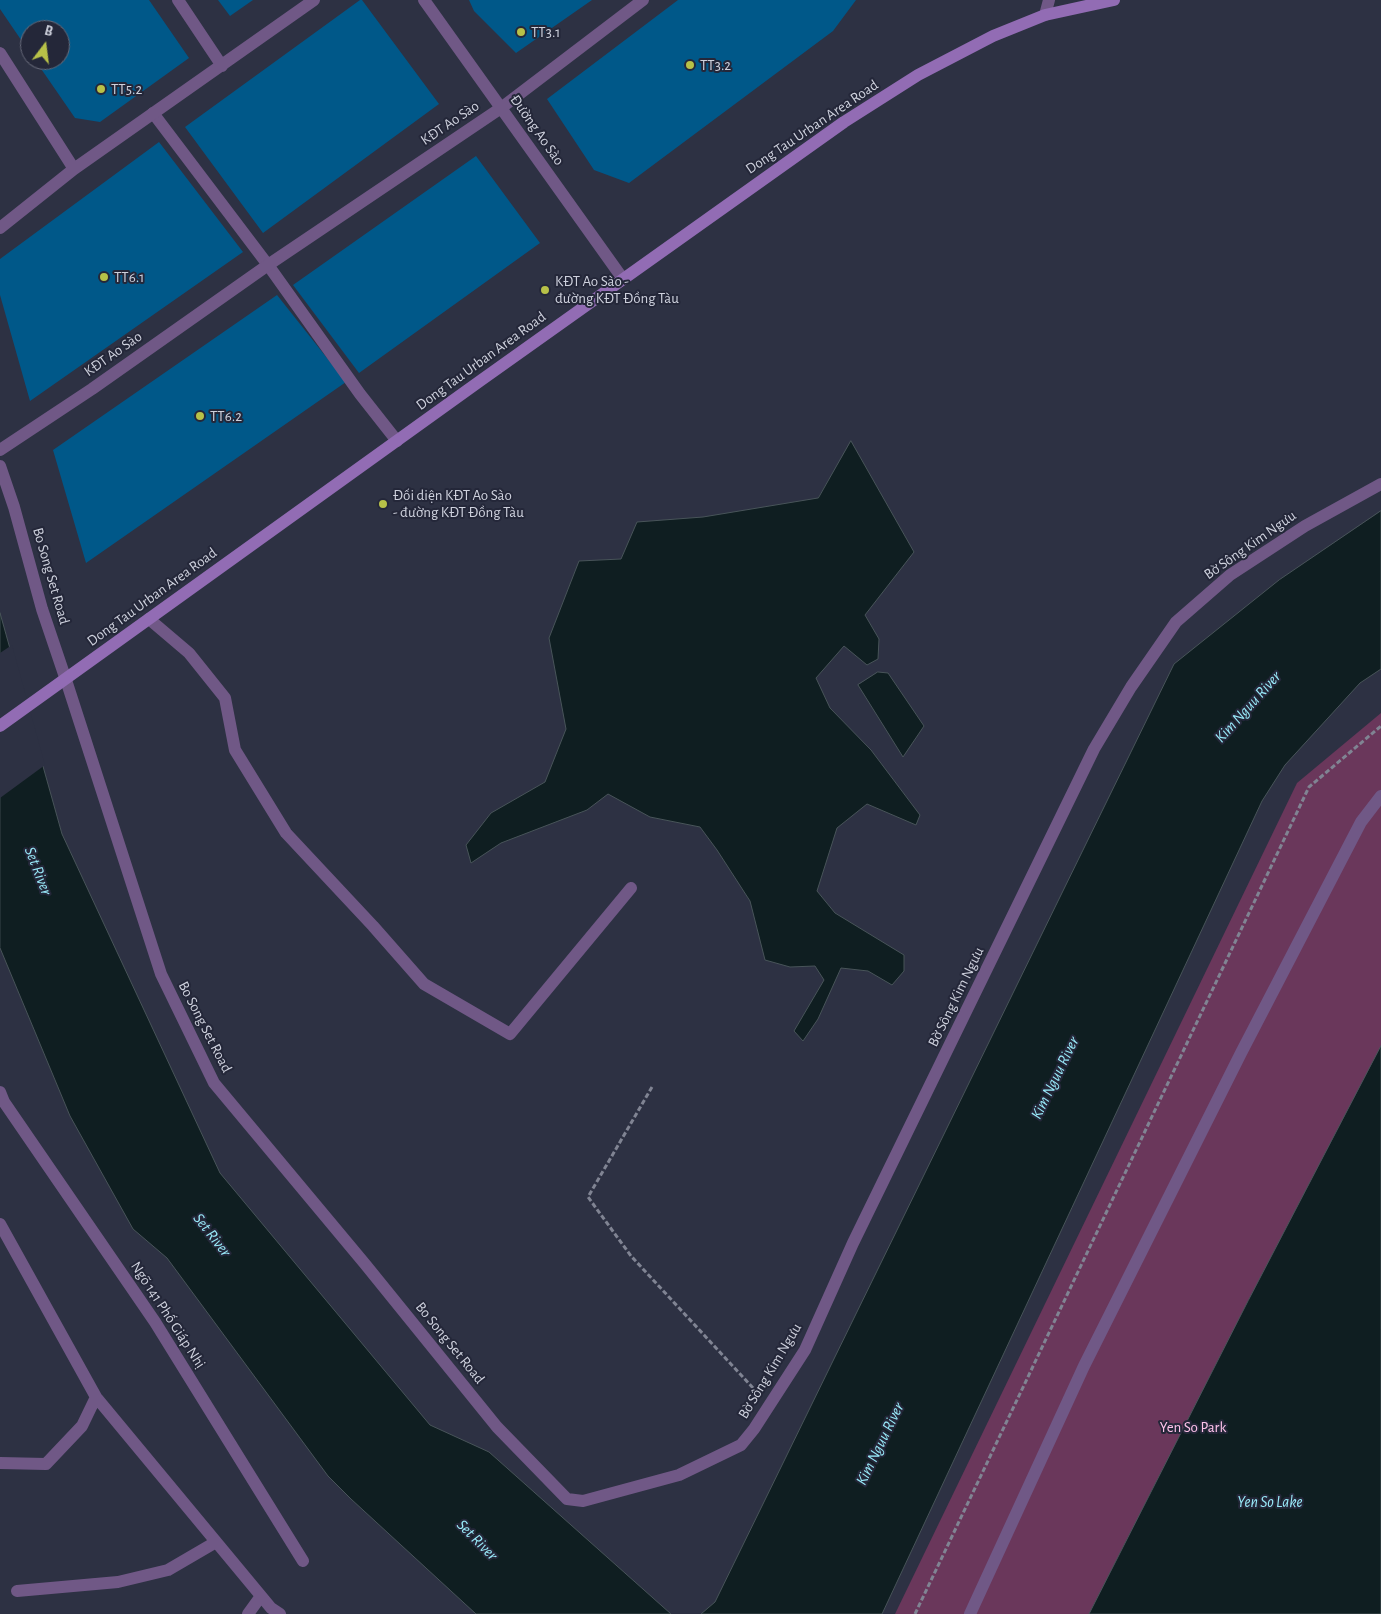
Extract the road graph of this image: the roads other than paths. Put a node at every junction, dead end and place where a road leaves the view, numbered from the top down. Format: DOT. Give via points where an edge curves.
graph roads {
  1 [pos="178,0"];
  2 [pos="314,0"];
  3 [pos="424,0"];
  4 [pos="643,0"];
  5 [pos="1049,0"];
  6 [pos="1114,0"];
  7 [pos="1045,15"];
  8 [pos="0,53"];
  9 [pos="222,66"];
  10 [pos="501,108"];
  11 [pos="153,113"];
  12 [pos="74,169"];
  13 [pos="0,228"];
  14 [pos="268,265"];
  15 [pos="623,279"];
  16 [pos="397,441"];
  17 [pos="0,450"];
  18 [pos="0,466"];
  19 [pos="1381,484"];
  20 [pos="149,619"];
  21 [pos="66,680"];
  22 [pos="0,726"];
  23 [pos="1381,796"];
  24 [pos="631,888"];
  25 [pos="0,1092"];
  26 [pos="0,1224"];
  27 [pos="96,1397"];
  28 [pos="0,1463"];
  29 [pos="567,1498"];
  30 [pos="216,1542"];
  31 [pos="303,1561"];
  32 [pos="17,1591"];
  33 [pos="262,1596"];
  34 [pos="248,1614"];
  35 [pos="280,1614"];
  36 [pos="970,1614"];
  1 -- 9 [label="street"];
  2 -- 9 [label="street"];
  3 -- 10 [label="street, Đường Ao Sào"];
  4 -- 10 [label="street, KĐT Ao Sào"];
  5 -- 7 [label="street"];
  6 -- 7 [label="main road, Dong Tau Urban Area Road"];
  7 -- 15 [label="main road, Dong Tau Urban Area Road" via="993,36 918,75 844,122"];
  8 -- 12 [label="street"];
  9 -- 11 [label="street"];
  10 -- 14 [label="street, KĐT Ao Sào"];
  10 -- 15 [label="street, Đường Ao Sào"];
  11 -- 12 [label="street"];
  11 -- 14 [label="street"];
  12 -- 13 [label="street"];
  14 -- 16 [label="street"];
  14 -- 17 [label="street, KĐT Ao Sào"];
  15 -- 16 [label="main road, Dong Tau Urban Area Road"];
  16 -- 20 [label="main road, Dong Tau Urban Area Road"];
  18 -- 21 [label="street, Bo Song Set Road"];
  19 -- 29 [label="street, Bờ Sông Kim Ngưu" via="1305,526 1230,575 1176,622 1132,687 1094,749 853,1243 805,1350 754,1429 740,1445 679,1475 583,1501"];
  20 -- 21 [label="main road, Dong Tau Urban Area Road"];
  20 -- 24 [label="street" via="189,654 225,698 235,750 286,833 424,984 510,1034"];
  21 -- 22 [label="main road, Dong Tau Urban Area Road"];
  21 -- 29 [label="street, Bo Song Set Road" via="161,974 214,1083 497,1427"];
  23 -- 36 [label="street" via="1362,822 1236,1062 1084,1366"];
  25 -- 31 [label="street, Ngõ 141 Phố Giáp Nhị" via="155,1322"];
  26 -- 27 [label="street"];
  27 -- 28 [label="street" via="82,1426 46,1464"];
  27 -- 30 [label="street"];
  30 -- 32 [label="street" via="168,1570 118,1582"];
  30 -- 33 [label="street"];
  33 -- 34 [label="street"];
  33 -- 35 [label="street"];
}
